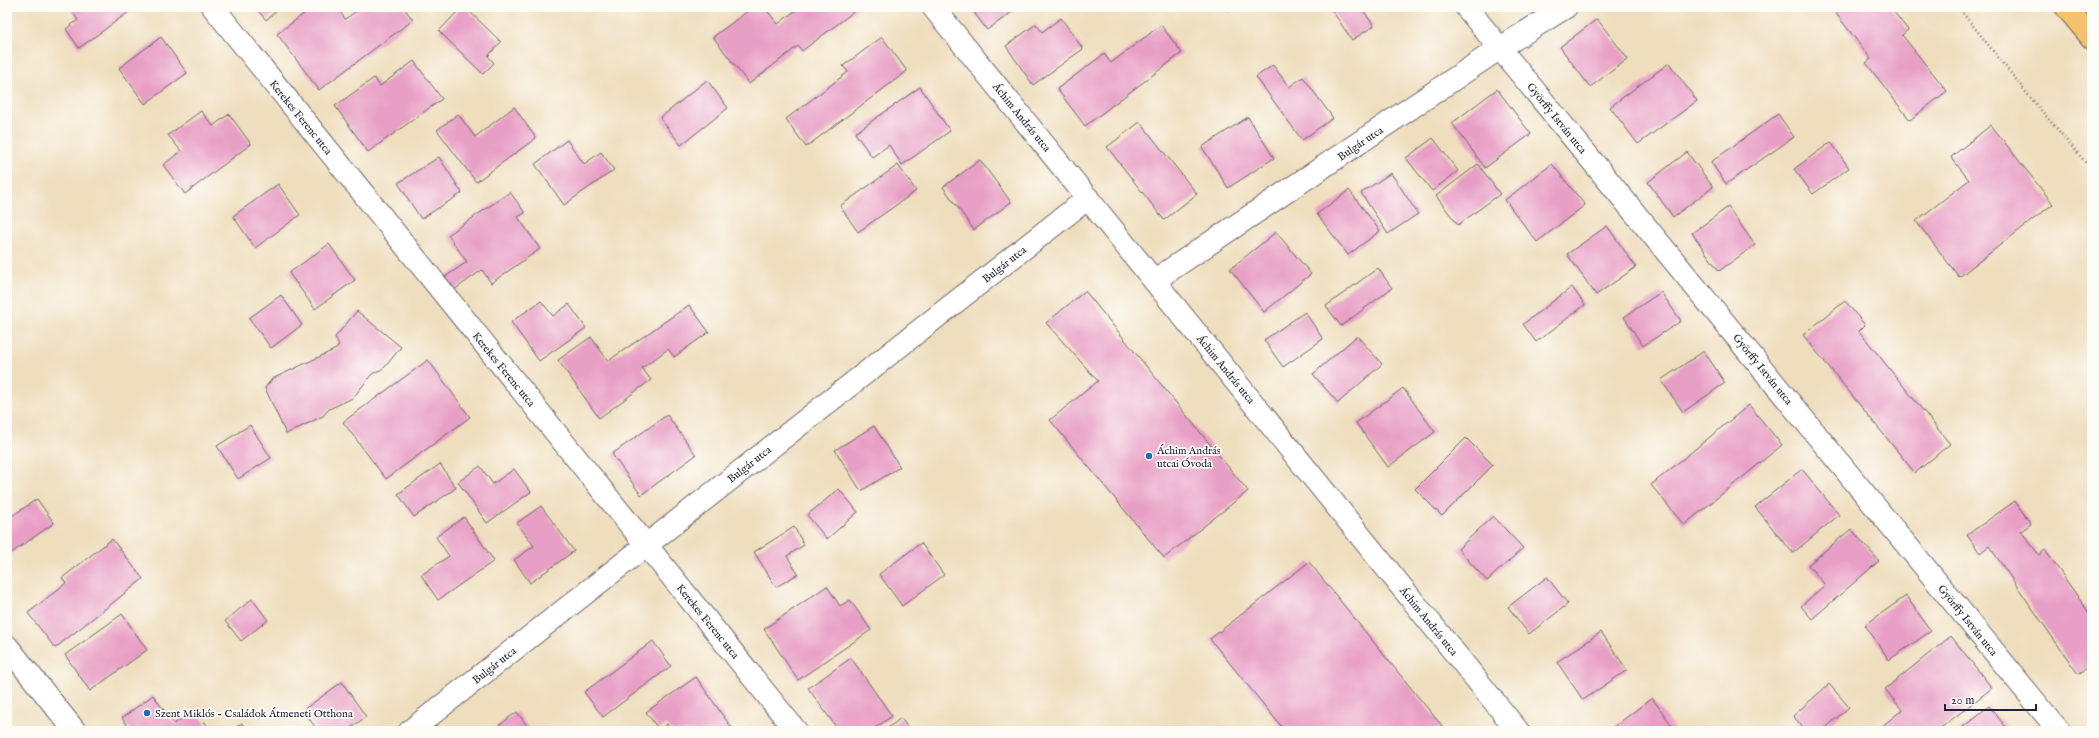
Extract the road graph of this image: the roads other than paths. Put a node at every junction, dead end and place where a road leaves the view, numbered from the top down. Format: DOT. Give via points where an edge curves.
graph roads {
  1 [pos="212,7"];
  2 [pos="933,7"];
  3 [pos="1466,7"];
  4 [pos="1566,7"];
  5 [pos="2066,7"];
  6 [pos="2092,38"];
  7 [pos="1500,48"];
  8 [pos="1088,198"];
  9 [pos="1155,280"];
  10 [pos="646,545"];
  11 [pos="7,646"];
  12 [pos="75,731"];
  13 [pos="410,731"];
  14 [pos="796,731"];
  15 [pos="1518,731"];
  16 [pos="2059,731"];
  1 -- 10 [label="street, Kerekes Ferenc utca"];
  2 -- 8 [label="street, Áchim András utca"];
  3 -- 7 [label="street, Györffy István utca"];
  4 -- 7 [label="street, Bulgár utca"];
  5 -- 6 [label="main road"];
  7 -- 9 [label="street, Bulgár utca"];
  7 -- 16 [label="street, Györffy István utca"];
  8 -- 9 [label="street, Áchim András utca"];
  8 -- 10 [label="street, Bulgár utca"];
  9 -- 15 [label="street, Áchim András utca"];
  10 -- 13 [label="street, Bulgár utca"];
  10 -- 14 [label="street, Kerekes Ferenc utca"];
  11 -- 12 [label="street"];
}
